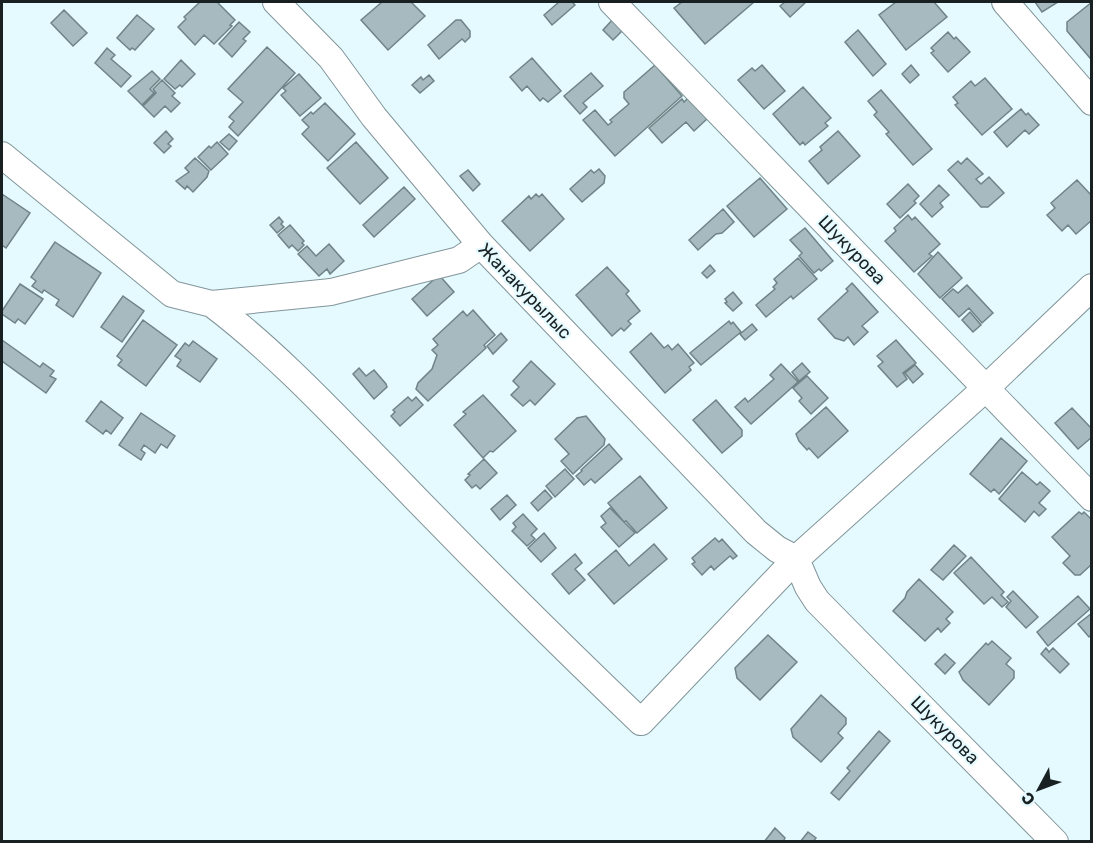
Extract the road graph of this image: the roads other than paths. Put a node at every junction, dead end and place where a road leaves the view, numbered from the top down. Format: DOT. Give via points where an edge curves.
graph roads {
  1 [pos="276,2"];
  2 [pos="612,2"];
  3 [pos="1005,2"];
  4 [pos="1092,102"];
  5 [pos="2,155"];
  6 [pos="481,245"];
  7 [pos="1092,287"];
  8 [pos="212,304"];
  9 [pos="986,388"];
  10 [pos="1092,498"];
  11 [pos="796,559"];
  12 [pos="1055,842"];
  1 -- 6 [label="street, Жанакурылыс" via="331,58 374,117"];
  2 -- 9 [label="street, Шукурова"];
  3 -- 4 [label="street"];
  5 -- 8 [label="street" via="172,294"];
  6 -- 8 [label="street" via="459,260 331,292"];
  6 -- 11 [label="street, Жанакурылыс" via="756,532"];
  7 -- 9 [label="street"];
  8 -- 11 [label="street" via="244,328 549,635 641,722"];
  9 -- 10 [label="street, Шукурова"];
  9 -- 11 [label="street"];
  11 -- 12 [label="street, Шукурова" via="817,601"];
}
